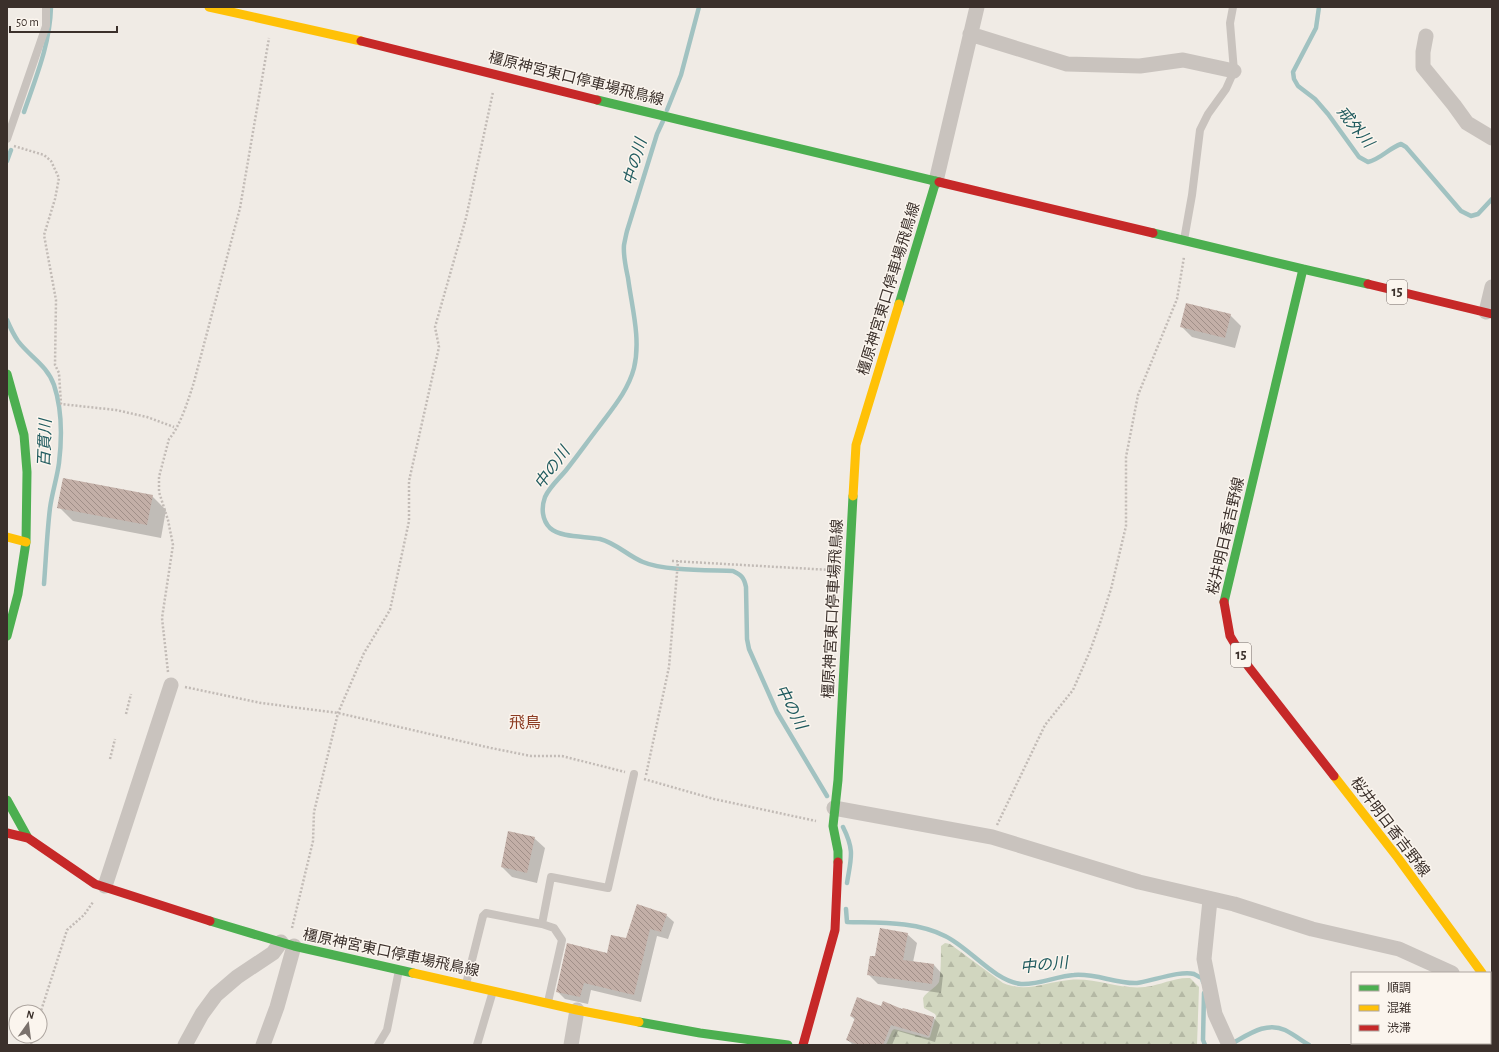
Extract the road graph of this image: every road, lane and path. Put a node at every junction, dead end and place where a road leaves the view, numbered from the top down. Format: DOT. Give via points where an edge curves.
graph roads {
  1 [pos="46,7"];
  2 [pos="209,7"];
  3 [pos="977,7"];
  4 [pos="1233,7"];
  5 [pos="272,20"];
  6 [pos="970,34"];
  7 [pos="1426,36"];
  8 [pos="1234,71"];
  9 [pos="497,74"];
  10 [pos="1492,138"];
  11 [pos="7,139"];
  12 [pos="7,144"];
  13 [pos="936,181"];
  14 [pos="1184,241"];
  15 [pos="1303,269"];
  16 [pos="1492,287"];
  17 [pos="1489,313"];
  18 [pos="7,374"];
  19 [pos="174,427"];
  20 [pos="7,537"];
  21 [pos="26,542"];
  22 [pos="672,561"];
  23 [pos="678,561"];
  24 [pos="849,572"];
  25 [pos="7,636"];
  26 [pos="171,685"];
  27 [pos="131,694"];
  28 [pos="338,713"];
  29 [pos="126,714"];
  30 [pos="115,739"];
  31 [pos="110,759"];
  32 [pos="634,774"];
  33 [pos="645,779"];
  34 [pos="7,800"];
  35 [pos="834,808"];
  36 [pos="833,826"];
  37 [pos="7,832"];
  38 [pos="992,837"];
  39 [pos="28,838"];
  40 [pos="103,886"];
  41 [pos="1210,900"];
  42 [pos="542,924"];
  43 [pos="287,944"];
  44 [pos="399,969"];
  45 [pos="1450,972"];
  46 [pos="1481,972"];
  47 [pos="466,984"];
  48 [pos="493,991"];
  49 [pos="548,1003"];
  50 [pos="43,1004"];
  51 [pos="577,1010"];
  52 [pos="1226,1041"];
  53 [pos="185,1045"];
  54 [pos="263,1045"];
  55 [pos="378,1045"];
  56 [pos="476,1045"];
  57 [pos="571,1045"];
  58 [pos="788,1045"];
  59 [pos="803,1045"];
  1 -- 11 [label="lane" via="46,26"];
  2 -- 5 [label="main road, 橿原神宮東口停車場飛鳥線"];
  3 -- 6 [label="street"];
  4 -- 8 [label="lane" via="1230,23"];
  5 -- 9 [label="main road, 橿原神宮東口停車場飛鳥線"];
  5 -- 26 [label="path" via="240,208 187,405 170,440 158,477 159,492 173,545 162,618"];
  6 -- 8 [label="street" via="1067,64 1140,66 1183,60"];
  6 -- 13 [label="street"];
  7 -- 10 [label="street" via="1423,67 1467,123"];
  8 -- 14 [label="lane" via="1226,89 1200,130"];
  9 -- 13 [label="main road, 橿原神宮東口停車場飛鳥線"];
  9 -- 28 [label="path" via="466,218 435,327 439,347 409,481 408,521 390,610 364,653"];
  12 -- 19 [label="path" via="44,155 51,161 59,178 44,235 56,300 55,365 59,373 61,404 116,410"];
  13 -- 14 [label="main road, 橿原神宮東口停車場飛鳥線"];
  13 -- 24 [label="main road, 橿原神宮東口停車場飛鳥線" via="856,445"];
  14 -- 15 [label="main road, 橿原神宮東口停車場飛鳥線"];
  14 -- 38 [label="path" via="1177,299 1138,395 1126,457 1126,526 1111,589 1090,651 1073,690 1045,725"];
  15 -- 17 [label="main road, 15"];
  15 -- 46 [label="main road, 桜井明日香吉野線 / 15" via="1224,599 1230,636 1248,666 1398,858"];
  16 -- 17 [label="street"];
  18 -- 21 [label="main road" via="24,435 27,472"];
  20 -- 21 [label="main road"];
  21 -- 25 [label="main road" via="18,594"];
  22 -- 23 [label="path"];
  23 -- 24 [label="path"];
  23 -- 33 [label="path" via="670,667"];
  24 -- 35 [label="main road, 橿原神宮東口停車場飛鳥線" via="838,780"];
  26 -- 28 [label="path" via="261,703"];
  26 -- 40 [label="street"];
  27 -- 29 [label="path"];
  28 -- 32 [label="path" via="498,750 531,756 562,756"];
  28 -- 43 [label="path" via="314,812 312,841"];
  30 -- 31 [label="path"];
  32 -- 33 [label="path"];
  32 -- 42 [label="lane" via="608,888 551,877"];
  33 -- 36 [label="path" via="714,799"];
  34 -- 39 [label="main road"];
  35 -- 36 [label="main road, 橿原神宮東口停車場飛鳥線"];
  35 -- 38 [label="street"];
  36 -- 59 [label="main road, 橿原神宮東口停車場飛鳥線" via="838,851 835,930"];
  37 -- 39 [label="main road, 橿原神宮東口停車場飛鳥線"];
  38 -- 41 [label="street" via="1133,880"];
  39 -- 40 [label="main road, 橿原神宮東口停車場飛鳥線" via="95,884"];
  40 -- 43 [label="main road, 橿原神宮東口停車場飛鳥線"];
  40 -- 50 [label="path" via="84,915 66,930"];
  41 -- 45 [label="street" via="1234,904 1312,929 1399,949"];
  41 -- 52 [label="street" via="1204,959 1215,1014"];
  42 -- 47 [label="lane" via="486,912"];
  42 -- 49 [label="lane" via="554,928 562,940"];
  43 -- 44 [label="main road, 橿原神宮東口停車場飛鳥線"];
  43 -- 53 [label="street" via="237,976 216,995"];
  43 -- 54 [label="street" via="277,1007"];
  44 -- 47 [label="main road, 橿原神宮東口停車場飛鳥線"];
  44 -- 55 [label="lane" via="387,1030"];
  47 -- 48 [label="main road, 橿原神宮東口停車場飛鳥線"];
  48 -- 49 [label="main road, 橿原神宮東口停車場飛鳥線"];
  48 -- 56 [label="lane"];
  49 -- 51 [label="main road, 橿原神宮東口停車場飛鳥線"];
  51 -- 57 [label="street"];
  51 -- 58 [label="main road, 橿原神宮東口停車場飛鳥線" via="699,1036"];
}
